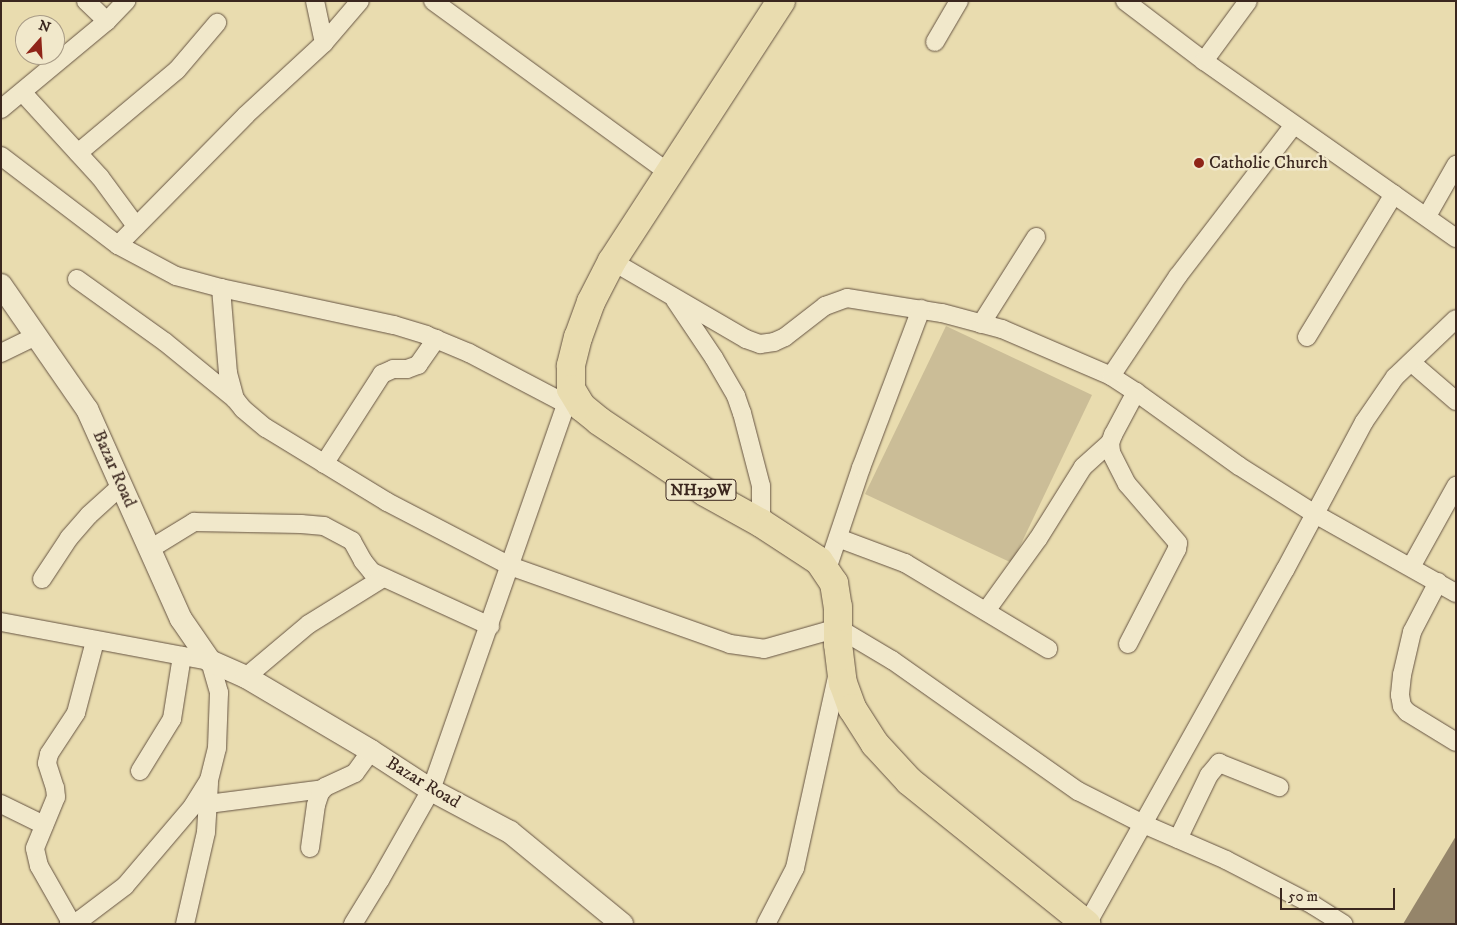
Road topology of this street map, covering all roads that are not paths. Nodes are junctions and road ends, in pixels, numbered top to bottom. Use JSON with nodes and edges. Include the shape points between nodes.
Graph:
{"nodes":[{"id":1,"x":86,"y":1,"type":"edge"},
{"id":2,"x":126,"y":1,"type":"edge"},
{"id":3,"x":315,"y":1,"type":"edge"},
{"id":4,"x":360,"y":1,"type":"edge"},
{"id":5,"x":433,"y":1,"type":"edge"},
{"id":6,"x":781,"y":1,"type":"edge"},
{"id":7,"x":959,"y":1,"type":"edge"},
{"id":8,"x":1125,"y":1,"type":"edge"},
{"id":9,"x":1248,"y":1,"type":"edge"},
{"id":10,"x":107,"y":21,"type":"junction"},
{"id":11,"x":218,"y":23,"type":"dead end"},
{"id":12,"x":935,"y":42,"type":"dead end"},
{"id":13,"x":324,"y":43,"type":"junction"},
{"id":14,"x":1204,"y":62,"type":"junction"},
{"id":15,"x":23,"y":93,"type":"junction"},
{"id":16,"x":1,"y":109,"type":"edge"},
{"id":17,"x":1294,"y":125,"type":"junction"},
{"id":18,"x":78,"y":153,"type":"junction"},
{"id":19,"x":1,"y":156,"type":"edge"},
{"id":20,"x":1456,"y":165,"type":"edge"},
{"id":21,"x":669,"y":173,"type":"junction"},
{"id":22,"x":1394,"y":194,"type":"junction"},
{"id":23,"x":1426,"y":216,"type":"junction"},
{"id":24,"x":136,"y":226,"type":"junction"},
{"id":25,"x":1036,"y":237,"type":"dead end"},
{"id":26,"x":1456,"y":238,"type":"edge"},
{"id":27,"x":118,"y":245,"type":"junction"},
{"id":28,"x":612,"y":260,"type":"junction"},
{"id":29,"x":77,"y":279,"type":"dead end"},
{"id":30,"x":1,"y":285,"type":"edge"},
{"id":31,"x":221,"y":288,"type":"junction"},
{"id":32,"x":672,"y":296,"type":"junction"},
{"id":33,"x":921,"y":309,"type":"junction"},
{"id":34,"x":1456,"y":319,"type":"edge"},
{"id":35,"x":981,"y":324,"type":"junction"},
{"id":36,"x":36,"y":336,"type":"junction"},
{"id":37,"x":1307,"y":337,"type":"dead end"},
{"id":38,"x":436,"y":339,"type":"junction"},
{"id":39,"x":1,"y":353,"type":"edge"},
{"id":40,"x":1412,"y":363,"type":"junction"},
{"id":41,"x":1110,"y":376,"type":"junction"},
{"id":42,"x":1136,"y":392,"type":"junction"},
{"id":43,"x":569,"y":396,"type":"junction"},
{"id":44,"x":235,"y":399,"type":"junction"},
{"id":45,"x":1456,"y":400,"type":"edge"},
{"id":46,"x":1110,"y":443,"type":"junction"},
{"id":47,"x":324,"y":464,"type":"junction"},
{"id":48,"x":121,"y":486,"type":"junction"},
{"id":49,"x":1456,"y":486,"type":"edge"},
{"id":50,"x":1315,"y":514,"type":"junction"},
{"id":51,"x":761,"y":523,"type":"junction"},
{"id":52,"x":838,"y":538,"type":"junction"},
{"id":53,"x":150,"y":549,"type":"junction"},
{"id":54,"x":510,"y":566,"type":"junction"},
{"id":55,"x":1411,"y":567,"type":"junction"},
{"id":56,"x":826,"y":572,"type":"junction"},
{"id":57,"x":383,"y":578,"type":"junction"},
{"id":58,"x":42,"y":579,"type":"dead end"},
{"id":59,"x":1438,"y":582,"type":"junction"},
{"id":60,"x":1456,"y":593,"type":"edge"},
{"id":61,"x":986,"y":611,"type":"junction"},
{"id":62,"x":1,"y":622,"type":"edge"},
{"id":63,"x":490,"y":626,"type":"junction"},
{"id":64,"x":838,"y":628,"type":"junction"},
{"id":65,"x":95,"y":640,"type":"junction"},
{"id":66,"x":1128,"y":644,"type":"dead end"},
{"id":67,"x":1048,"y":649,"type":"dead end"},
{"id":68,"x":182,"y":656,"type":"junction"},
{"id":69,"x":210,"y":661,"type":"junction"},
{"id":70,"x":840,"y":663,"type":"junction"},
{"id":71,"x":246,"y":676,"type":"junction"},
{"id":72,"x":1456,"y":742,"type":"edge"},
{"id":73,"x":371,"y":751,"type":"junction"},
{"id":74,"x":140,"y":770,"type":"dead end"},
{"id":75,"x":210,"y":780,"type":"junction"},
{"id":76,"x":1279,"y":787,"type":"dead end"},
{"id":77,"x":323,"y":790,"type":"junction"},
{"id":78,"x":431,"y":790,"type":"junction"},
{"id":79,"x":1,"y":804,"type":"edge"},
{"id":80,"x":208,"y":804,"type":"junction"},
{"id":81,"x":1141,"y":823,"type":"junction"},
{"id":82,"x":44,"y":825,"type":"junction"},
{"id":83,"x":1178,"y":839,"type":"junction"},
{"id":84,"x":310,"y":848,"type":"dead end"},
{"id":85,"x":71,"y":924,"type":"edge"},
{"id":86,"x":185,"y":924,"type":"edge"},
{"id":87,"x":353,"y":924,"type":"edge"},
{"id":88,"x":622,"y":924,"type":"edge"},
{"id":89,"x":766,"y":924,"type":"edge"},
{"id":90,"x":1086,"y":924,"type":"edge"},
{"id":91,"x":1343,"y":924,"type":"edge"}],
"edges":[{"from":1,"to":10,"type":"street"},
{"from":2,"to":10,"type":"street"},
{"from":3,"to":13,"type":"street"},
{"from":4,"to":13,"type":"street"},
{"from":5,"to":21,"type":"street"},
{"from":6,"to":21,"type":"highway"},
{"from":7,"to":12,"type":"street"},
{"from":8,"to":14,"type":"street"},
{"from":9,"to":14,"type":"street"},
{"from":10,"to":15,"type":"street"},
{"from":11,"to":18,"type":"street","via":[[177,70]]},
{"from":13,"to":24,"type":"street","via":[[246,115]]},
{"from":14,"to":17,"type":"street"},
{"from":15,"to":16,"type":"street"},
{"from":15,"to":18,"type":"street"},
{"from":17,"to":22,"type":"street"},
{"from":17,"to":41,"type":"street","via":[[1178,276]]},
{"from":18,"to":24,"type":"street"},
{"from":19,"to":27,"type":"street"},
{"from":20,"to":23,"type":"street"},
{"from":21,"to":28,"type":"highway"},
{"from":22,"to":23,"type":"street"},
{"from":22,"to":37,"type":"street"},
{"from":23,"to":26,"type":"street"},
{"from":24,"to":27,"type":"street"},
{"from":25,"to":35,"type":"street"},
{"from":27,"to":31,"type":"street","via":[[176,276]]},
{"from":28,"to":32,"type":"street"},
{"from":28,"to":43,"type":"highway","via":[[578,336]]},
{"from":29,"to":44,"type":"street"},
{"from":30,"to":36,"type":"street","name":"Bazar Road"},
{"from":31,"to":38,"type":"street","via":[[394,325]]},
{"from":31,"to":44,"type":"street","via":[[228,373]]},
{"from":32,"to":33,"type":"street","via":[[746,340],[760,344],[785,337],[825,306],[847,298]]},
{"from":32,"to":51,"type":"street","via":[[736,396],[758,472]]},
{"from":33,"to":35,"type":"street"},
{"from":33,"to":52,"type":"street"},
{"from":34,"to":40,"type":"street"},
{"from":35,"to":41,"type":"street"},
{"from":36,"to":39,"type":"street"},
{"from":36,"to":48,"type":"street","name":"Bazar Road","via":[[87,409]]},
{"from":38,"to":43,"type":"street"},
{"from":38,"to":47,"type":"street","via":[[418,365],[382,374]]},
{"from":40,"to":45,"type":"street"},
{"from":40,"to":50,"type":"street","via":[[1395,378],[1364,422]]},
{"from":41,"to":42,"type":"street"},
{"from":42,"to":46,"type":"street"},
{"from":42,"to":50,"type":"street","via":[[1239,466]]},
{"from":43,"to":51,"type":"highway","number":"NH139W","via":[[599,421],[705,492]]},
{"from":43,"to":54,"type":"street"},
{"from":44,"to":47,"type":"street","via":[[266,428]]},
{"from":46,"to":61,"type":"street","via":[[1083,466],[1038,539]]},
{"from":46,"to":66,"type":"street","via":[[1111,452],[1127,484],[1178,543]]},
{"from":47,"to":54,"type":"street","via":[[387,502]]},
{"from":48,"to":53,"type":"street","name":"Bazar Road"},
{"from":48,"to":58,"type":"street","via":[[69,538]]},
{"from":49,"to":55,"type":"street"},
{"from":50,"to":55,"type":"street"},
{"from":50,"to":81,"type":"street"},
{"from":51,"to":56,"type":"highway","number":"NH139W","via":[[820,561]]},
{"from":52,"to":56,"type":"street"},
{"from":52,"to":61,"type":"street","via":[[905,563]]},
{"from":53,"to":57,"type":"street","via":[[194,522],[324,526],[352,541],[362,561]]},
{"from":53,"to":69,"type":"street","name":"Bazar Road","via":[[181,619]]},
{"from":54,"to":63,"type":"street"},
{"from":54,"to":64,"type":"street","via":[[663,622],[749,648],[764,649]]},
{"from":55,"to":59,"type":"street"},
{"from":56,"to":64,"type":"highway","number":"NH139W","via":[[834,583]]},
{"from":57,"to":63,"type":"street"},
{"from":57,"to":71,"type":"street","via":[[309,624]]},
{"from":59,"to":60,"type":"street"},
{"from":59,"to":72,"type":"street","via":[[1412,632],[1400,695],[1407,712]]},
{"from":61,"to":67,"type":"street"},
{"from":62,"to":65,"type":"street","name":"Bazar Road"},
{"from":63,"to":78,"type":"street"},
{"from":64,"to":70,"type":"highway","number":"NH139W"},
{"from":64,"to":81,"type":"street","via":[[892,660],[1078,791]]},
{"from":65,"to":68,"type":"street","name":"Bazar Road"},
{"from":65,"to":82,"type":"street","via":[[76,713],[49,754],[47,763],[56,797]]},
{"from":68,"to":69,"type":"street","name":"Bazar Road"},
{"from":68,"to":74,"type":"street","via":[[172,719]]},
{"from":69,"to":71,"type":"street","name":"Bazar Road"},
{"from":69,"to":75,"type":"street","via":[[219,693],[219,711],[217,748]]},
{"from":70,"to":89,"type":"street","via":[[795,868]]},
{"from":70,"to":90,"type":"highway","number":"NH139W","via":[[852,708],[875,744],[909,781]]},
{"from":71,"to":73,"type":"street","name":"Bazar Road"},
{"from":73,"to":77,"type":"street","via":[[355,773]]},
{"from":73,"to":78,"type":"street","name":"Bazar Road"},
{"from":75,"to":80,"type":"street"},
{"from":75,"to":85,"type":"street","via":[[194,806],[125,886]]},
{"from":76,"to":83,"type":"street","via":[[1218,763]]},
{"from":77,"to":80,"type":"street"},
{"from":77,"to":84,"type":"street","via":[[316,805]]},
{"from":78,"to":87,"type":"street"},
{"from":78,"to":88,"type":"street","name":"Bazar Road","via":[[510,832]]},
{"from":79,"to":82,"type":"street"},
{"from":80,"to":86,"type":"street","via":[[206,832]]},
{"from":81,"to":83,"type":"street"},
{"from":81,"to":90,"type":"street"},
{"from":82,"to":85,"type":"street","via":[[35,848],[36,858]]},
{"from":83,"to":91,"type":"street","via":[[1305,900]]}]}
